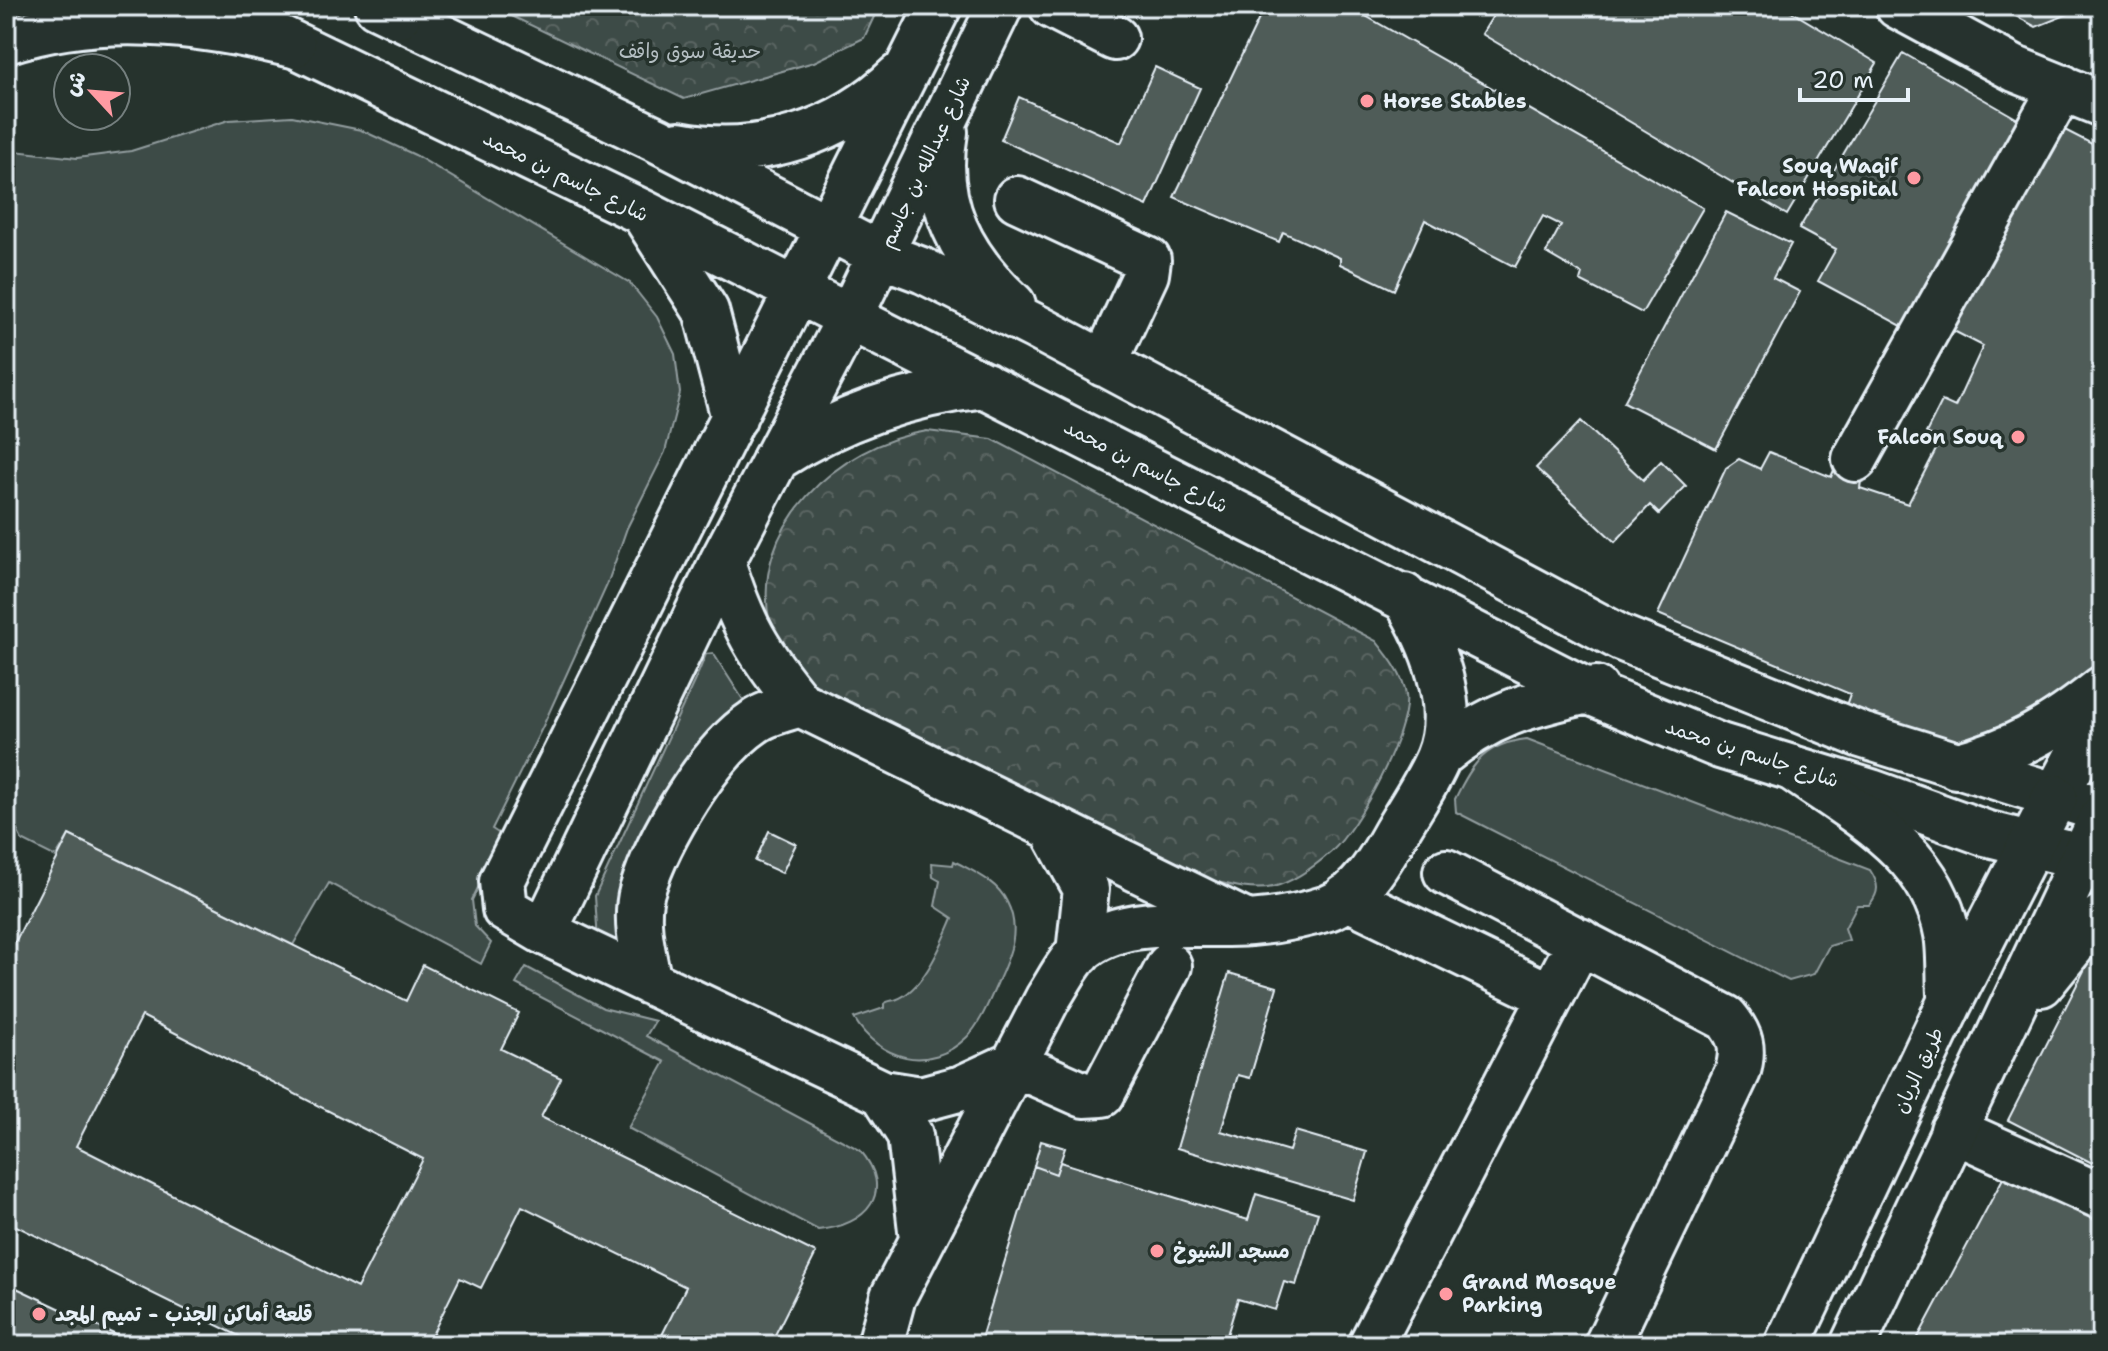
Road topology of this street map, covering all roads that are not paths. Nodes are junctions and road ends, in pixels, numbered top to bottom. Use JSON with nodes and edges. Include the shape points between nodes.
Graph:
{"nodes":[{"id":1,"x":214,"y":6,"type":"edge"},
{"id":2,"x":939,"y":6,"type":"edge"},
{"id":3,"x":1000,"y":6,"type":"edge"},
{"id":4,"x":1052,"y":6,"type":"edge"},
{"id":5,"x":1898,"y":6,"type":"edge"},
{"id":6,"x":388,"y":9,"type":"edge"},
{"id":7,"x":1115,"y":38,"type":"dead end"},
{"id":8,"x":6,"y":41,"type":"edge"},
{"id":9,"x":293,"y":45,"type":"junction"},
{"id":10,"x":909,"y":67,"type":"junction"},
{"id":11,"x":2089,"y":93,"type":"edge"},
{"id":12,"x":950,"y":106,"type":"junction"},
{"id":13,"x":656,"y":139,"type":"junction"},
{"id":14,"x":1017,"y":199,"type":"dead end"},
{"id":15,"x":642,"y":212,"type":"junction"},
{"id":16,"x":829,"y":228,"type":"junction"},
{"id":17,"x":881,"y":255,"type":"junction"},
{"id":18,"x":797,"y":291,"type":"junction"},
{"id":19,"x":850,"y":317,"type":"junction"},
{"id":20,"x":1036,"y":327,"type":"junction"},
{"id":21,"x":1104,"y":364,"type":"junction"},
{"id":22,"x":985,"y":385,"type":"junction"},
{"id":23,"x":734,"y":418,"type":"junction"},
{"id":24,"x":775,"y":459,"type":"junction"},
{"id":25,"x":1855,"y":459,"type":"dead end"},
{"id":26,"x":722,"y":562,"type":"junction"},
{"id":27,"x":1404,"y":596,"type":"junction"},
{"id":28,"x":2102,"y":689,"type":"edge"},
{"id":29,"x":1587,"y":691,"type":"junction"},
{"id":30,"x":800,"y":704,"type":"junction"},
{"id":31,"x":2102,"y":710,"type":"edge"},
{"id":32,"x":1439,"y":756,"type":"junction"},
{"id":33,"x":1956,"y":766,"type":"junction"},
{"id":34,"x":1792,"y":768,"type":"junction"},
{"id":35,"x":2102,"y":813,"type":"edge"},
{"id":36,"x":2041,"y":821,"type":"junction"},
{"id":37,"x":1052,"y":828,"type":"junction"},
{"id":38,"x":2092,"y":860,"type":"edge"},
{"id":39,"x":1446,"y":872,"type":"dead end"},
{"id":40,"x":1346,"y":897,"type":"junction"},
{"id":41,"x":2102,"y":917,"type":"edge"},
{"id":42,"x":1248,"y":924,"type":"junction"},
{"id":43,"x":544,"y":932,"type":"junction"},
{"id":44,"x":1580,"y":941,"type":"junction"},
{"id":45,"x":1079,"y":953,"type":"junction"},
{"id":46,"x":1169,"y":966,"type":"dead end"},
{"id":47,"x":649,"y":982,"type":"junction"},
{"id":48,"x":1536,"y":989,"type":"dead end"},
{"id":49,"x":1950,"y":1002,"type":"junction"},
{"id":50,"x":1014,"y":1064,"type":"junction"},
{"id":51,"x":883,"y":1093,"type":"junction"},
{"id":52,"x":1958,"y":1121,"type":"junction"},
{"id":53,"x":2102,"y":1197,"type":"edge"},
{"id":54,"x":922,"y":1239,"type":"junction"},
{"id":55,"x":880,"y":1345,"type":"edge"},
{"id":56,"x":1371,"y":1345,"type":"edge"},
{"id":57,"x":1607,"y":1345,"type":"edge"},
{"id":58,"x":1787,"y":1345,"type":"edge"},
{"id":59,"x":1853,"y":1345,"type":"edge"}],
"edges":[{"from":1,"to":9,"type":"main road","name":"شارع جاسم بن محمد"},
{"from":2,"to":10,"type":"main road"},
{"from":3,"to":12,"type":"main road","name":"شارع عبدالله بن جاسم"},
{"from":4,"to":7,"type":"main road"},
{"from":5,"to":11,"type":"main road","via":[[2015,69]]},
{"from":6,"to":13,"type":"main road","name":"شارع جاسم بن محمد"},
{"from":8,"to":9,"type":"main road","via":[[43,30],[150,22],[235,30]]},
{"from":9,"to":15,"type":"main road","name":"شارع جاسم بن محمد"},
{"from":10,"to":13,"type":"main road","via":[[856,111],[783,143],[724,148]]},
{"from":10,"to":16,"type":"main road"},
{"from":11,"to":25,"type":"main road"},
{"from":12,"to":17,"type":"main road","name":"شارع عبدالله بن جاسم"},
{"from":12,"to":20,"type":"main road","via":[[943,176],[955,234],[994,286]]},
{"from":13,"to":16,"type":"main road","name":"شارع جاسم بن محمد"},
{"from":14,"to":21,"type":"main road","via":[[1148,260]]},
{"from":15,"to":18,"type":"main road","name":"شارع جاسم بن محمد"},
{"from":15,"to":23,"type":"main road","via":[[706,311]]},
{"from":16,"to":17,"type":"main road","name":"شارع جاسم بن محمد"},
{"from":16,"to":18,"type":"main road"},
{"from":17,"to":19,"type":"main road","name":"شارع عبدالله بن جاسم"},
{"from":17,"to":20,"type":"main road","name":"شارع جاسم بن محمد"},
{"from":18,"to":19,"type":"main road","name":"شارع جاسم بن محمد"},
{"from":18,"to":23,"type":"main road"},
{"from":19,"to":22,"type":"main road","name":"شارع جاسم بن محمد"},
{"from":19,"to":24,"type":"main road","name":"شارع عبدالله بن جاسم"},
{"from":20,"to":21,"type":"main road","name":"شارع جاسم بن محمد"},
{"from":21,"to":33,"type":"main road","name":"شارع جاسم بن محمد","via":[[1621,638],[1805,715]]},
{"from":22,"to":24,"type":"main road","via":[[874,408]]},
{"from":22,"to":27,"type":"main road","name":"شارع جاسم بن محمد"},
{"from":23,"to":43,"type":"main road","via":[[502,881],[505,909]]},
{"from":24,"to":26,"type":"main road","name":"شارع عبدالله بن جاسم"},
{"from":26,"to":30,"type":"main road","via":[[739,616],[766,662]]},
{"from":26,"to":43,"type":"main road","name":"شارع عبدالله بن جاسم"},
{"from":27,"to":29,"type":"main road","name":"شارع جاسم بن محمد"},
{"from":27,"to":32,"type":"main road","via":[[1434,656],[1442,692],[1445,723]]},
{"from":28,"to":33,"type":"main road","via":[[2030,741]]},
{"from":29,"to":32,"type":"main road","via":[[1509,710]]},
{"from":29,"to":34,"type":"main road","name":"شارع جاسم بن محمد","via":[[1720,746]]},
{"from":29,"to":36,"type":"main road","via":[[1634,684],[1657,687]]},
{"from":30,"to":37,"type":"main road"},
{"from":30,"to":47,"type":"main road","via":[[754,721],[708,765],[670,830],[642,892],[640,940]]},
{"from":31,"to":36,"type":"main road","name":"طريق الريان"},
{"from":32,"to":40,"type":"main road","via":[[1387,849]]},
{"from":33,"to":36,"type":"main road","name":"شارع جاسم بن محمد"},
{"from":34,"to":36,"type":"main road","name":"شارع جاسم بن محمد","via":[[1985,833]]},
{"from":34,"to":49,"type":"main road","via":[[1902,847],[1920,867],[1941,909]]},
{"from":35,"to":36,"type":"main road","name":"شارع جاسم بن محمد"},
{"from":35,"to":38,"type":"main road"},
{"from":36,"to":38,"type":"main road","name":"شارع جاسم بن محمد"},
{"from":36,"to":49,"type":"main road","name":"طريق الريان"},
{"from":37,"to":42,"type":"main road"},
{"from":37,"to":45,"type":"main road","via":[[1086,889]]},
{"from":38,"to":52,"type":"main road"},
{"from":39,"to":44,"type":"main road"},
{"from":40,"to":42,"type":"main road","via":[[1329,907]]},
{"from":40,"to":48,"type":"main road"},
{"from":41,"to":52,"type":"main road","via":[[2049,973]]},
{"from":42,"to":45,"type":"main road","via":[[1110,932]]},
{"from":43,"to":47,"type":"main road"},
{"from":44,"to":56,"type":"main road"},
{"from":44,"to":57,"type":"main road","via":[[1726,1018],[1738,1033],[1743,1052]]},
{"from":45,"to":50,"type":"main road","via":[[1048,998]]},
{"from":46,"to":50,"type":"main road","via":[[1102,1094],[1084,1095]]},
{"from":47,"to":51,"type":"main road"},
{"from":49,"to":58,"type":"main road","name":"طريق الريان"},
{"from":50,"to":51,"type":"main road","via":[[962,1088],[921,1099]]},
{"from":50,"to":54,"type":"main road"},
{"from":51,"to":54,"type":"main road","via":[[910,1135]]},
{"from":52,"to":53,"type":"main road"},
{"from":52,"to":59,"type":"main road"},
{"from":54,"to":55,"type":"main road","via":[[893,1297]]}]}
